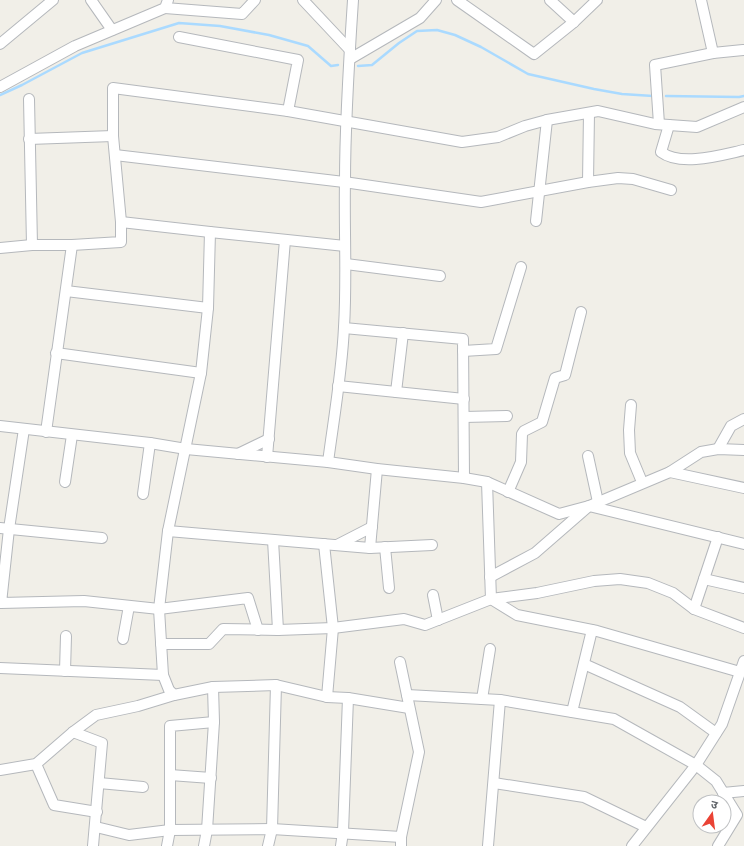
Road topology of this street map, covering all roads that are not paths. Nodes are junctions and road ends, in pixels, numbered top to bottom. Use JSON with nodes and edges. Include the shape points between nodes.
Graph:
{"nodes":[{"id":1,"x":53,"y":0,"type":"edge"},
{"id":2,"x":91,"y":0,"type":"edge"},
{"id":3,"x":182,"y":0,"type":"edge"},
{"id":4,"x":255,"y":0,"type":"edge"},
{"id":5,"x":303,"y":0,"type":"edge"},
{"id":6,"x":353,"y":0,"type":"edge"},
{"id":7,"x":436,"y":0,"type":"edge"},
{"id":8,"x":457,"y":0,"type":"edge"},
{"id":9,"x":550,"y":0,"type":"edge"},
{"id":10,"x":596,"y":0,"type":"edge"},
{"id":11,"x":701,"y":0,"type":"edge"},
{"id":12,"x":169,"y":6,"type":"edge"},
{"id":13,"x":574,"y":22,"type":"junction"},
{"id":14,"x":112,"y":30,"type":"junction"},
{"id":15,"x":180,"y":37,"type":"dead end"},
{"id":16,"x":0,"y":44,"type":"edge"},
{"id":17,"x":742,"y":50,"type":"dead end"},
{"id":18,"x":713,"y":53,"type":"junction"},
{"id":19,"x":350,"y":54,"type":"junction"},
{"id":20,"x":1,"y":85,"type":"edge"},
{"id":21,"x":29,"y":99,"type":"dead end"},
{"id":22,"x":744,"y":108,"type":"edge"},
{"id":23,"x":288,"y":111,"type":"junction"},
{"id":24,"x":589,"y":113,"type":"junction"},
{"id":25,"x":547,"y":120,"type":"junction"},
{"id":26,"x":346,"y":121,"type":"junction"},
{"id":27,"x":659,"y":124,"type":"junction"},
{"id":28,"x":670,"y":125,"type":"junction"},
{"id":29,"x":112,"y":136,"type":"junction"},
{"id":30,"x":29,"y":139,"type":"junction"},
{"id":31,"x":744,"y":150,"type":"edge"},
{"id":32,"x":115,"y":155,"type":"junction"},
{"id":33,"x":344,"y":182,"type":"junction"},
{"id":34,"x":588,"y":182,"type":"junction"},
{"id":35,"x":671,"y":190,"type":"dead end"},
{"id":36,"x":539,"y":192,"type":"junction"},
{"id":37,"x":536,"y":221,"type":"dead end"},
{"id":38,"x":121,"y":222,"type":"junction"},
{"id":39,"x":210,"y":232,"type":"junction"},
{"id":40,"x":285,"y":240,"type":"junction"},
{"id":41,"x":32,"y":245,"type":"junction"},
{"id":42,"x":72,"y":245,"type":"junction"},
{"id":43,"x":345,"y":246,"type":"junction"},
{"id":44,"x":0,"y":248,"type":"edge"},
{"id":45,"x":346,"y":264,"type":"junction"},
{"id":46,"x":521,"y":267,"type":"dead end"},
{"id":47,"x":440,"y":276,"type":"dead end"},
{"id":48,"x":66,"y":291,"type":"junction"},
{"id":49,"x":208,"y":308,"type":"junction"},
{"id":50,"x":581,"y":312,"type":"dead end"},
{"id":51,"x":344,"y":328,"type":"junction"},
{"id":52,"x":403,"y":334,"type":"junction"},
{"id":53,"x":463,"y":351,"type":"junction"},
{"id":54,"x":56,"y":353,"type":"junction"},
{"id":55,"x":201,"y":373,"type":"junction"},
{"id":56,"x":338,"y":386,"type":"junction"},
{"id":57,"x":396,"y":392,"type":"junction"},
{"id":58,"x":464,"y":399,"type":"junction"},
{"id":59,"x":631,"y":405,"type":"dead end"},
{"id":60,"x":508,"y":416,"type":"dead end"},
{"id":61,"x":464,"y":417,"type":"junction"},
{"id":62,"x":744,"y":418,"type":"edge"},
{"id":63,"x":0,"y":426,"type":"edge"},
{"id":64,"x":24,"y":429,"type":"junction"},
{"id":65,"x":46,"y":432,"type":"junction"},
{"id":66,"x":72,"y":435,"type":"junction"},
{"id":67,"x":269,"y":439,"type":"junction"},
{"id":68,"x":150,"y":443,"type":"junction"},
{"id":69,"x":186,"y":449,"type":"junction"},
{"id":70,"x":718,"y":449,"type":"junction"},
{"id":71,"x":744,"y":450,"type":"edge"},
{"id":72,"x":238,"y":454,"type":"junction"},
{"id":73,"x":588,"y":456,"type":"dead end"},
{"id":74,"x":267,"y":457,"type":"junction"},
{"id":75,"x":328,"y":462,"type":"junction"},
{"id":76,"x":377,"y":469,"type":"junction"},
{"id":77,"x":670,"y":472,"type":"junction"},
{"id":78,"x":464,"y":478,"type":"junction"},
{"id":79,"x":65,"y":482,"type":"dead end"},
{"id":80,"x":487,"y":482,"type":"junction"},
{"id":81,"x":642,"y":482,"type":"junction"},
{"id":82,"x":744,"y":488,"type":"edge"},
{"id":83,"x":508,"y":492,"type":"junction"},
{"id":84,"x":142,"y":494,"type":"dead end"},
{"id":85,"x":594,"y":504,"type":"junction"},
{"id":86,"x":372,"y":527,"type":"junction"},
{"id":87,"x":4,"y":528,"type":"edge"},
{"id":88,"x":168,"y":531,"type":"junction"},
{"id":89,"x":718,"y":537,"type":"junction"},
{"id":90,"x":102,"y":538,"type":"dead end"},
{"id":91,"x":273,"y":540,"type":"junction"},
{"id":92,"x":324,"y":544,"type":"junction"},
{"id":93,"x":744,"y":544,"type":"edge"},
{"id":94,"x":337,"y":545,"type":"junction"},
{"id":95,"x":432,"y":545,"type":"dead end"},
{"id":96,"x":385,"y":547,"type":"junction"},
{"id":97,"x":370,"y":548,"type":"junction"},
{"id":98,"x":704,"y":579,"type":"junction"},
{"id":99,"x":490,"y":580,"type":"junction"},
{"id":100,"x":389,"y":588,"type":"dead end"},
{"id":101,"x":744,"y":588,"type":"edge"},
{"id":102,"x":433,"y":595,"type":"dead end"},
{"id":103,"x":490,"y":599,"type":"junction"},
{"id":104,"x":0,"y":605,"type":"edge"},
{"id":105,"x":129,"y":606,"type":"junction"},
{"id":106,"x":159,"y":609,"type":"junction"},
{"id":107,"x":694,"y":609,"type":"junction"},
{"id":108,"x":438,"y":620,"type":"junction"},
{"id":109,"x":333,"y":628,"type":"junction"},
{"id":110,"x":744,"y":628,"type":"edge"},
{"id":111,"x":258,"y":630,"type":"junction"},
{"id":112,"x":278,"y":630,"type":"junction"},
{"id":113,"x":592,"y":630,"type":"junction"},
{"id":114,"x":66,"y":636,"type":"dead end"},
{"id":115,"x":123,"y":639,"type":"dead end"},
{"id":116,"x":161,"y":644,"type":"junction"},
{"id":117,"x":490,"y":649,"type":"dead end"},
{"id":118,"x":744,"y":661,"type":"edge"},
{"id":119,"x":400,"y":662,"type":"dead end"},
{"id":120,"x":584,"y":664,"type":"junction"},
{"id":121,"x":0,"y":668,"type":"edge"},
{"id":122,"x":65,"y":671,"type":"junction"},
{"id":123,"x":740,"y":672,"type":"junction"},
{"id":124,"x":163,"y":675,"type":"junction"},
{"id":125,"x":276,"y":686,"type":"junction"},
{"id":126,"x":213,"y":687,"type":"junction"},
{"id":127,"x":170,"y":690,"type":"junction"},
{"id":128,"x":328,"y":690,"type":"junction"},
{"id":129,"x":408,"y":695,"type":"junction"},
{"id":130,"x":348,"y":698,"type":"junction"},
{"id":131,"x":482,"y":699,"type":"junction"},
{"id":132,"x":500,"y":700,"type":"junction"},
{"id":133,"x":409,"y":708,"type":"junction"},
{"id":134,"x":572,"y":712,"type":"junction"},
{"id":135,"x":214,"y":722,"type":"junction"},
{"id":136,"x":73,"y":732,"type":"junction"},
{"id":137,"x":716,"y":733,"type":"junction"},
{"id":138,"x":36,"y":764,"type":"junction"},
{"id":139,"x":696,"y":765,"type":"junction"},
{"id":140,"x":0,"y":770,"type":"edge"},
{"id":141,"x":170,"y":775,"type":"junction"},
{"id":142,"x":210,"y":778,"type":"junction"},
{"id":143,"x":99,"y":783,"type":"junction"},
{"id":144,"x":494,"y":783,"type":"junction"},
{"id":145,"x":143,"y":787,"type":"dead end"},
{"id":146,"x":744,"y":791,"type":"edge"},
{"id":147,"x":723,"y":792,"type":"junction"},
{"id":148,"x":97,"y":812,"type":"junction"},
{"id":149,"x":741,"y":816,"type":"edge"},
{"id":150,"x":96,"y":827,"type":"junction"},
{"id":151,"x":646,"y":827,"type":"junction"},
{"id":152,"x":272,"y":829,"type":"junction"},
{"id":153,"x":170,"y":830,"type":"junction"},
{"id":154,"x":207,"y":830,"type":"junction"},
{"id":155,"x":343,"y":832,"type":"junction"},
{"id":156,"x":401,"y":841,"type":"edge"},
{"id":157,"x":93,"y":846,"type":"edge"},
{"id":158,"x":167,"y":846,"type":"edge"},
{"id":159,"x":204,"y":846,"type":"edge"},
{"id":160,"x":268,"y":846,"type":"edge"},
{"id":161,"x":341,"y":846,"type":"edge"},
{"id":162,"x":488,"y":846,"type":"edge"},
{"id":163,"x":632,"y":846,"type":"edge"},
{"id":164,"x":718,"y":846,"type":"edge"}],
"edges":[{"from":1,"to":16,"type":"street"},
{"from":2,"to":14,"type":"street"},
{"from":3,"to":12,"type":"street"},
{"from":4,"to":12,"type":"street","via":[[242,14]]},
{"from":5,"to":19,"type":"street"},
{"from":6,"to":19,"type":"street"},
{"from":7,"to":19,"type":"street","via":[[420,18]]},
{"from":8,"to":13,"type":"street","via":[[534,54]]},
{"from":9,"to":13,"type":"street"},
{"from":10,"to":13,"type":"street"},
{"from":11,"to":18,"type":"street"},
{"from":12,"to":14,"type":"street"},
{"from":14,"to":20,"type":"street","via":[[75,46]]},
{"from":15,"to":23,"type":"street","via":[[298,60]]},
{"from":17,"to":18,"type":"street"},
{"from":18,"to":27,"type":"street","via":[[655,64]]},
{"from":19,"to":26,"type":"street"},
{"from":21,"to":30,"type":"street"},
{"from":22,"to":28,"type":"street","via":[[697,127]]},
{"from":23,"to":26,"type":"street"},
{"from":23,"to":29,"type":"street","via":[[112,88]]},
{"from":24,"to":25,"type":"street"},
{"from":24,"to":27,"type":"street","via":[[598,111]]},
{"from":24,"to":34,"type":"street"},
{"from":25,"to":26,"type":"street","via":[[498,136],[462,142]]},
{"from":25,"to":36,"type":"street"},
{"from":26,"to":33,"type":"street"},
{"from":27,"to":28,"type":"street"},
{"from":28,"to":31,"type":"street","via":[[661,152],[666,155],[685,159],[711,158]]},
{"from":29,"to":30,"type":"street"},
{"from":29,"to":32,"type":"street"},
{"from":30,"to":41,"type":"street"},
{"from":32,"to":33,"type":"street"},
{"from":32,"to":38,"type":"street"},
{"from":33,"to":36,"type":"street","via":[[481,202]]},
{"from":33,"to":43,"type":"street"},
{"from":34,"to":35,"type":"street","via":[[633,179]]},
{"from":34,"to":36,"type":"street"},
{"from":36,"to":37,"type":"street"},
{"from":38,"to":39,"type":"street"},
{"from":38,"to":42,"type":"street","via":[[121,242]]},
{"from":39,"to":40,"type":"street"},
{"from":39,"to":49,"type":"street"},
{"from":40,"to":43,"type":"street"},
{"from":40,"to":67,"type":"street"},
{"from":41,"to":42,"type":"street"},
{"from":41,"to":44,"type":"street"},
{"from":42,"to":48,"type":"street"},
{"from":43,"to":45,"type":"street"},
{"from":45,"to":47,"type":"street"},
{"from":45,"to":51,"type":"street"},
{"from":46,"to":53,"type":"street","via":[[496,349]]},
{"from":48,"to":49,"type":"street"},
{"from":48,"to":54,"type":"street"},
{"from":49,"to":55,"type":"street"},
{"from":50,"to":83,"type":"street","via":[[565,375],[555,378],[542,422],[524,430],[522,434],[521,462]]},
{"from":51,"to":52,"type":"street"},
{"from":51,"to":56,"type":"street"},
{"from":52,"to":53,"type":"street","via":[[463,339]]},
{"from":52,"to":57,"type":"street"},
{"from":53,"to":58,"type":"street"},
{"from":54,"to":55,"type":"street"},
{"from":54,"to":65,"type":"street"},
{"from":55,"to":69,"type":"street"},
{"from":56,"to":57,"type":"street"},
{"from":56,"to":75,"type":"street"},
{"from":57,"to":58,"type":"street"},
{"from":58,"to":61,"type":"street"},
{"from":59,"to":81,"type":"street","via":[[630,453]]},
{"from":60,"to":61,"type":"street"},
{"from":61,"to":78,"type":"street"},
{"from":62,"to":70,"type":"street","via":[[732,426]]},
{"from":63,"to":64,"type":"street"},
{"from":64,"to":65,"type":"street"},
{"from":64,"to":87,"type":"street"},
{"from":65,"to":66,"type":"street"},
{"from":66,"to":68,"type":"street"},
{"from":66,"to":79,"type":"street"},
{"from":67,"to":72,"type":"street"},
{"from":67,"to":74,"type":"street"},
{"from":68,"to":69,"type":"street"},
{"from":68,"to":84,"type":"street"},
{"from":69,"to":72,"type":"street"},
{"from":69,"to":88,"type":"street"},
{"from":70,"to":71,"type":"street"},
{"from":70,"to":77,"type":"street","via":[[701,452]]},
{"from":72,"to":74,"type":"street"},
{"from":73,"to":85,"type":"street"},
{"from":74,"to":75,"type":"street"},
{"from":75,"to":76,"type":"street"},
{"from":76,"to":78,"type":"street"},
{"from":76,"to":86,"type":"street"},
{"from":77,"to":81,"type":"street"},
{"from":77,"to":82,"type":"street"},
{"from":78,"to":80,"type":"street"},
{"from":80,"to":83,"type":"street"},
{"from":80,"to":99,"type":"street"},
{"from":81,"to":85,"type":"street"},
{"from":83,"to":85,"type":"street","via":[[558,514]]},
{"from":85,"to":89,"type":"street"},
{"from":85,"to":99,"type":"street","via":[[536,553]]},
{"from":86,"to":94,"type":"street"},
{"from":86,"to":97,"type":"street"},
{"from":87,"to":90,"type":"street"},
{"from":87,"to":104,"type":"street"},
{"from":88,"to":91,"type":"street"},
{"from":88,"to":106,"type":"street"},
{"from":89,"to":93,"type":"street"},
{"from":89,"to":98,"type":"street"},
{"from":91,"to":92,"type":"street"},
{"from":91,"to":112,"type":"street"},
{"from":92,"to":94,"type":"street"},
{"from":92,"to":109,"type":"street"},
{"from":94,"to":97,"type":"street"},
{"from":95,"to":96,"type":"street"},
{"from":96,"to":97,"type":"street"},
{"from":96,"to":100,"type":"street"},
{"from":98,"to":101,"type":"street"},
{"from":98,"to":107,"type":"street"},
{"from":99,"to":103,"type":"street"},
{"from":102,"to":108,"type":"street"},
{"from":103,"to":107,"type":"street","via":[[620,579],[648,584],[673,593]]},
{"from":103,"to":108,"type":"street"},
{"from":103,"to":113,"type":"street","via":[[517,615]]},
{"from":104,"to":105,"type":"street","via":[[84,601]]},
{"from":105,"to":106,"type":"street"},
{"from":105,"to":115,"type":"street"},
{"from":106,"to":111,"type":"street","via":[[248,598]]},
{"from":106,"to":116,"type":"street"},
{"from":107,"to":110,"type":"street"},
{"from":108,"to":109,"type":"street","via":[[425,625],[404,620]]},
{"from":109,"to":112,"type":"street"},
{"from":109,"to":128,"type":"street"},
{"from":111,"to":112,"type":"street"},
{"from":111,"to":116,"type":"street","via":[[223,629],[209,644]]},
{"from":113,"to":120,"type":"street"},
{"from":113,"to":123,"type":"street"},
{"from":114,"to":122,"type":"street"},
{"from":116,"to":124,"type":"street"},
{"from":117,"to":131,"type":"street"},
{"from":118,"to":123,"type":"street"},
{"from":119,"to":129,"type":"street"},
{"from":120,"to":134,"type":"street"},
{"from":120,"to":137,"type":"street","via":[[680,706]]},
{"from":121,"to":122,"type":"street"},
{"from":122,"to":124,"type":"street"},
{"from":123,"to":137,"type":"street","via":[[722,724]]},
{"from":124,"to":127,"type":"street"},
{"from":125,"to":126,"type":"street"},
{"from":125,"to":128,"type":"street"},
{"from":125,"to":152,"type":"street"},
{"from":126,"to":127,"type":"street"},
{"from":126,"to":135,"type":"street"},
{"from":127,"to":136,"type":"street","via":[[138,706],[96,715]]},
{"from":128,"to":130,"type":"street"},
{"from":129,"to":131,"type":"street"},
{"from":129,"to":133,"type":"street"},
{"from":130,"to":133,"type":"street"},
{"from":130,"to":155,"type":"street"},
{"from":131,"to":132,"type":"street"},
{"from":132,"to":134,"type":"street"},
{"from":132,"to":144,"type":"street"},
{"from":133,"to":156,"type":"street","via":[[419,752]]},
{"from":134,"to":139,"type":"street","via":[[614,719]]},
{"from":135,"to":141,"type":"street","via":[[170,726]]},
{"from":135,"to":142,"type":"street"},
{"from":136,"to":138,"type":"street"},
{"from":136,"to":143,"type":"street","via":[[102,743]]},
{"from":137,"to":139,"type":"street"},
{"from":138,"to":140,"type":"street"},
{"from":138,"to":148,"type":"street","via":[[54,805]]},
{"from":139,"to":147,"type":"street","via":[[716,780]]},
{"from":139,"to":151,"type":"street"},
{"from":141,"to":142,"type":"street"},
{"from":141,"to":153,"type":"street"},
{"from":142,"to":154,"type":"street"},
{"from":143,"to":145,"type":"street"},
{"from":143,"to":148,"type":"street"},
{"from":144,"to":151,"type":"street","via":[[584,797]]},
{"from":144,"to":162,"type":"street"},
{"from":146,"to":147,"type":"street"},
{"from":147,"to":149,"type":"street"},
{"from":148,"to":150,"type":"street"},
{"from":149,"to":164,"type":"street"},
{"from":150,"to":153,"type":"street","via":[[129,835]]},
{"from":150,"to":157,"type":"street"},
{"from":151,"to":163,"type":"street"},
{"from":152,"to":154,"type":"street"},
{"from":152,"to":155,"type":"street"},
{"from":152,"to":160,"type":"street"},
{"from":153,"to":154,"type":"street"},
{"from":153,"to":158,"type":"street"},
{"from":154,"to":159,"type":"street"},
{"from":155,"to":156,"type":"street"},
{"from":155,"to":161,"type":"street"}]}
